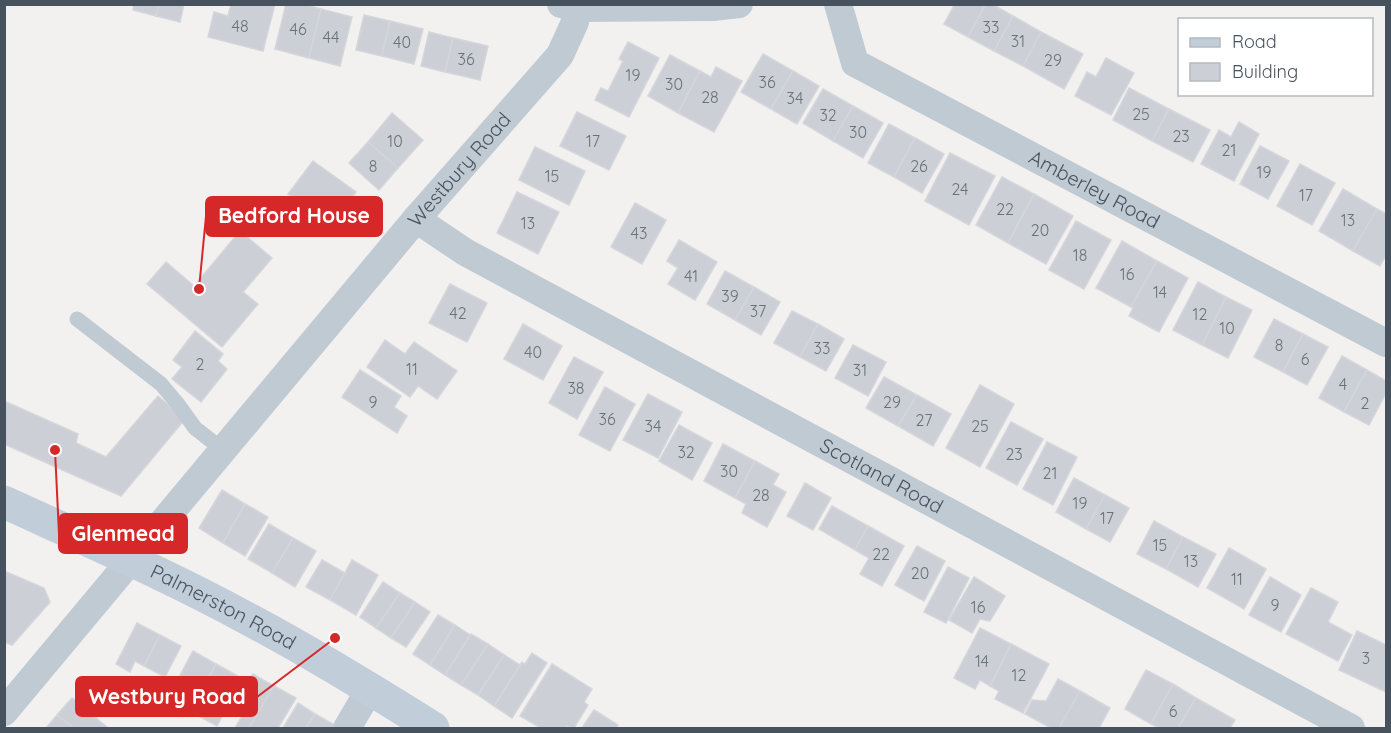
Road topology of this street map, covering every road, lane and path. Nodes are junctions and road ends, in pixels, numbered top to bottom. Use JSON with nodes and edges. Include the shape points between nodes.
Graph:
{"nodes":[{"id":1,"x":739,"y":4,"type":"edge"},
{"id":2,"x":838,"y":4,"type":"edge"},
{"id":3,"x":569,"y":6,"type":"edge"},
{"id":4,"x":416,"y":219,"type":"junction"},
{"id":5,"x":77,"y":319,"type":"dead end"},
{"id":6,"x":1386,"y":343,"type":"edge"},
{"id":7,"x":223,"y":450,"type":"junction"},
{"id":8,"x":4,"y":502,"type":"edge"},
{"id":9,"x":131,"y":561,"type":"junction"},
{"id":10,"x":370,"y":689,"type":"junction"},
{"id":11,"x":4,"y":711,"type":"edge"},
{"id":12,"x":347,"y":729,"type":"edge"},
{"id":13,"x":433,"y":729,"type":"edge"},
{"id":14,"x":1351,"y":729,"type":"edge"}],
"edges":[{"from":1,"to":3,"type":"street"},
{"from":2,"to":6,"type":"street","name":"Amberley Road","via":[[855,63]]},
{"from":3,"to":4,"type":"street","name":"Westbury Road","via":[[575,22],[560,55]]},
{"from":4,"to":7,"type":"street","name":"Westbury Road"},
{"from":4,"to":14,"type":"street","name":"Scotland Road","via":[[465,252]]},
{"from":5,"to":7,"type":"lane","via":[[161,384],[195,428]]},
{"from":7,"to":9,"type":"street","name":"Westbury Road"},
{"from":8,"to":9,"type":"main road","name":"Palmerston Road"},
{"from":9,"to":10,"type":"main road","name":"Palmerston Road","via":[[252,621]]},
{"from":9,"to":11,"type":"street","name":"Westbury Road"},
{"from":10,"to":12,"type":"street"},
{"from":10,"to":13,"type":"main road","name":"Palmerston Road"}]}
